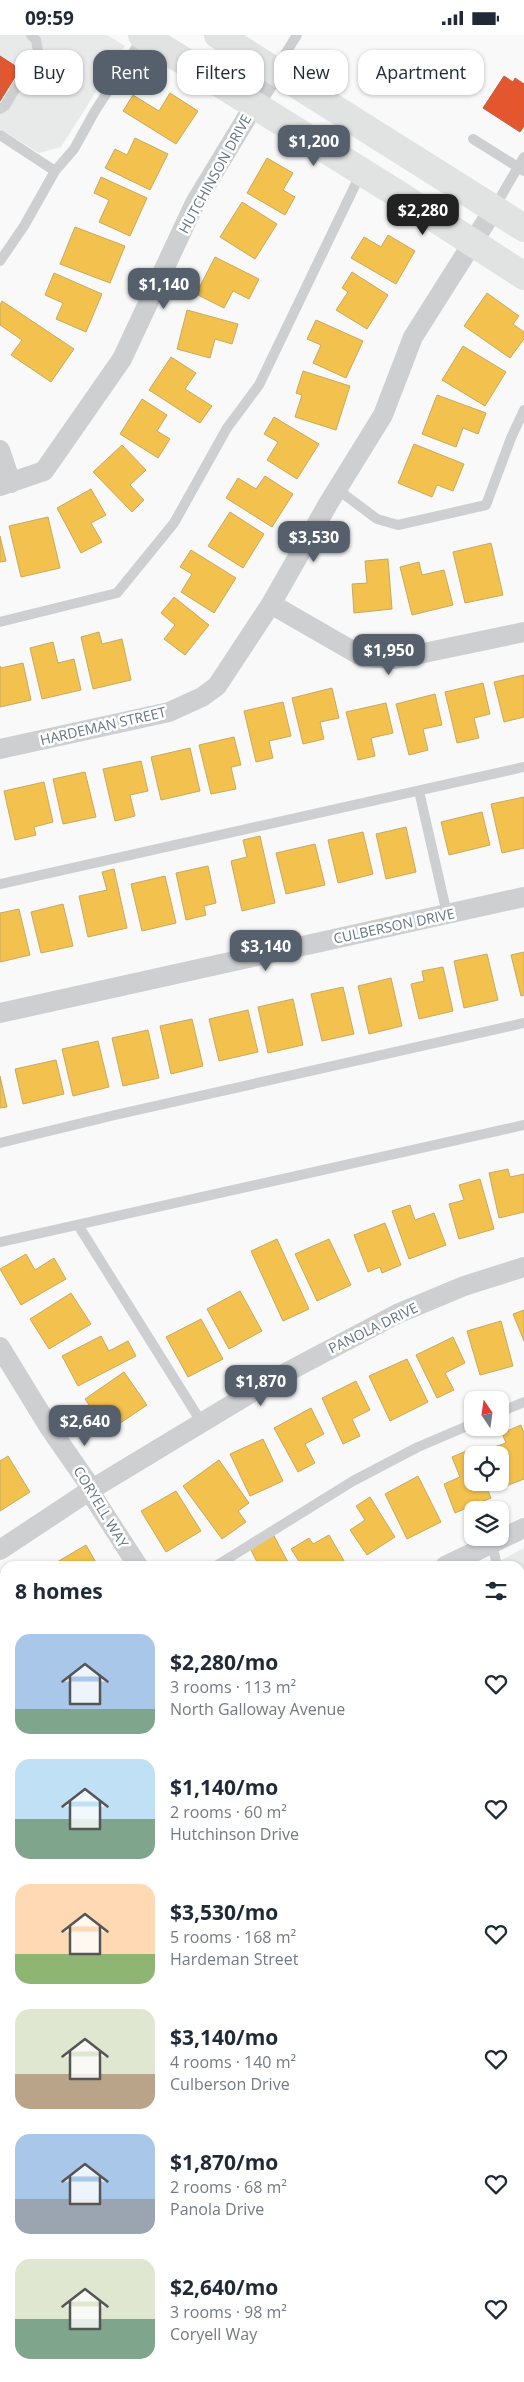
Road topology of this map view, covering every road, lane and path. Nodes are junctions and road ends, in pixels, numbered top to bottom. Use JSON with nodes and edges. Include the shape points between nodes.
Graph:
{"nodes":[{"id":1,"x":31,"y":35,"type":"edge"},
{"id":2,"x":143,"y":35,"type":"edge"},
{"id":3,"x":218,"y":35,"type":"edge"},
{"id":4,"x":297,"y":35,"type":"edge"},
{"id":5,"x":288,"y":50,"type":"edge"},
{"id":6,"x":274,"y":70,"type":"edge"},
{"id":7,"x":274,"y":73,"type":"edge"},
{"id":8,"x":313,"y":95,"type":"edge"},
{"id":9,"x":255,"y":104,"type":"junction"},
{"id":10,"x":3,"y":107,"type":"edge"},
{"id":11,"x":0,"y":135,"type":"edge"},
{"id":12,"x":473,"y":139,"type":"dead end"},
{"id":13,"x":524,"y":157,"type":"edge"},
{"id":14,"x":521,"y":169,"type":"edge"},
{"id":15,"x":55,"y":171,"type":"junction"},
{"id":16,"x":362,"y":172,"type":"junction"},
{"id":17,"x":494,"y":209,"type":"junction"},
{"id":18,"x":524,"y":228,"type":"edge"},
{"id":19,"x":473,"y":242,"type":"junction"},
{"id":20,"x":0,"y":261,"type":"edge"},
{"id":21,"x":524,"y":277,"type":"edge"},
{"id":22,"x":524,"y":410,"type":"edge"},
{"id":23,"x":0,"y":449,"type":"edge"},
{"id":24,"x":5,"y":484,"type":"edge"},
{"id":25,"x":337,"y":489,"type":"junction"},
{"id":26,"x":271,"y":604,"type":"junction"},
{"id":27,"x":0,"y":622,"type":"edge"},
{"id":28,"x":524,"y":632,"type":"edge"},
{"id":29,"x":0,"y":749,"type":"edge"},
{"id":30,"x":524,"y":767,"type":"edge"},
{"id":31,"x":419,"y":791,"type":"junction"},
{"id":32,"x":0,"y":884,"type":"edge"},
{"id":33,"x":524,"y":897,"type":"edge"},
{"id":34,"x":447,"y":914,"type":"junction"},
{"id":35,"x":0,"y":1013,"type":"edge"},
{"id":36,"x":524,"y":1023,"type":"edge"},
{"id":37,"x":524,"y":1125,"type":"edge"},
{"id":38,"x":0,"y":1143,"type":"edge"},
{"id":39,"x":78,"y":1225,"type":"junction"},
{"id":40,"x":0,"y":1242,"type":"edge"},
{"id":41,"x":524,"y":1267,"type":"edge"},
{"id":42,"x":0,"y":1347,"type":"edge"},
{"id":43,"x":524,"y":1402,"type":"edge"},
{"id":44,"x":509,"y":1408,"type":"edge"},
{"id":45,"x":202,"y":1423,"type":"junction"},
{"id":46,"x":464,"y":1427,"type":"edge"},
{"id":47,"x":92,"y":1489,"type":"junction"},
{"id":48,"x":524,"y":1528,"type":"edge"},
{"id":49,"x":509,"y":1535,"type":"edge"},
{"id":50,"x":486,"y":1546,"type":"edge"},
{"id":51,"x":493,"y":1546,"type":"edge"},
{"id":52,"x":0,"y":1550,"type":"edge"},
{"id":53,"x":135,"y":1561,"type":"edge"},
{"id":54,"x":224,"y":1561,"type":"edge"},
{"id":55,"x":455,"y":1561,"type":"edge"},
{"id":56,"x":496,"y":1561,"type":"edge"}],
"edges":[{"from":1,"to":10,"type":"lane","via":[[36,40],[38,51]]},
{"from":2,"to":9,"type":"main road"},
{"from":2,"to":15,"type":"lane","via":[[74,149]]},
{"from":3,"to":6,"type":"main road"},
{"from":4,"to":5,"type":"lane"},
{"from":7,"to":9,"type":"street","name":"HUTCHINSON DRIVE"},
{"from":8,"to":17,"type":"main road"},
{"from":9,"to":16,"type":"main road"},
{"from":9,"to":24,"type":"street","name":"HUTCHINSON DRIVE","via":[[195,203],[122,359],[44,471]]},
{"from":11,"to":15,"type":"lane"},
{"from":12,"to":14,"type":"lane"},
{"from":13,"to":14,"type":"lane"},
{"from":14,"to":17,"type":"lane"},
{"from":15,"to":20,"type":"lane"},
{"from":16,"to":19,"type":"main road"},
{"from":16,"to":27,"type":"lane","via":[[259,385],[227,428],[168,530],[117,593]]},
{"from":17,"to":18,"type":"main road"},
{"from":17,"to":19,"type":"street","name":"HARDEMAN STREET"},
{"from":19,"to":21,"type":"main road"},
{"from":19,"to":25,"type":"street","name":"HARDEMAN STREET","via":[[414,337],[383,415]]},
{"from":22,"to":25,"type":"lane","via":[[486,505],[398,525],[377,519]]},
{"from":23,"to":24,"type":"street"},
{"from":25,"to":26,"type":"street","name":"HARDEMAN STREET"},
{"from":26,"to":28,"type":"street","via":[[363,657],[395,659]]},
{"from":26,"to":29,"type":"street","name":"HARDEMAN STREET","via":[[217,686],[202,697],[169,712]]},
{"from":30,"to":31,"type":"lane"},
{"from":31,"to":32,"type":"lane"},
{"from":31,"to":34,"type":"lane"},
{"from":33,"to":34,"type":"street","name":"CULBERSON DRIVE"},
{"from":34,"to":35,"type":"street","name":"CULBERSON DRIVE"},
{"from":36,"to":38,"type":"lane"},
{"from":37,"to":39,"type":"lane"},
{"from":39,"to":40,"type":"lane"},
{"from":39,"to":45,"type":"lane"},
{"from":41,"to":45,"type":"street","name":"PANOLA DRIVE","via":[[464,1286],[397,1314],[274,1379]]},
{"from":42,"to":47,"type":"street","name":"CORYELL WAY"},
{"from":43,"to":44,"type":"lane"},
{"from":45,"to":47,"type":"street","name":"PANOLA DRIVE"},
{"from":46,"to":54,"type":"lane","via":[[353,1481]]},
{"from":47,"to":52,"type":"street","name":"PANOLA DRIVE"},
{"from":47,"to":53,"type":"street","name":"CORYELL WAY","via":[[92,1495]]},
{"from":48,"to":49,"type":"street"},
{"from":50,"to":55,"type":"street"},
{"from":51,"to":56,"type":"lane"}]}
